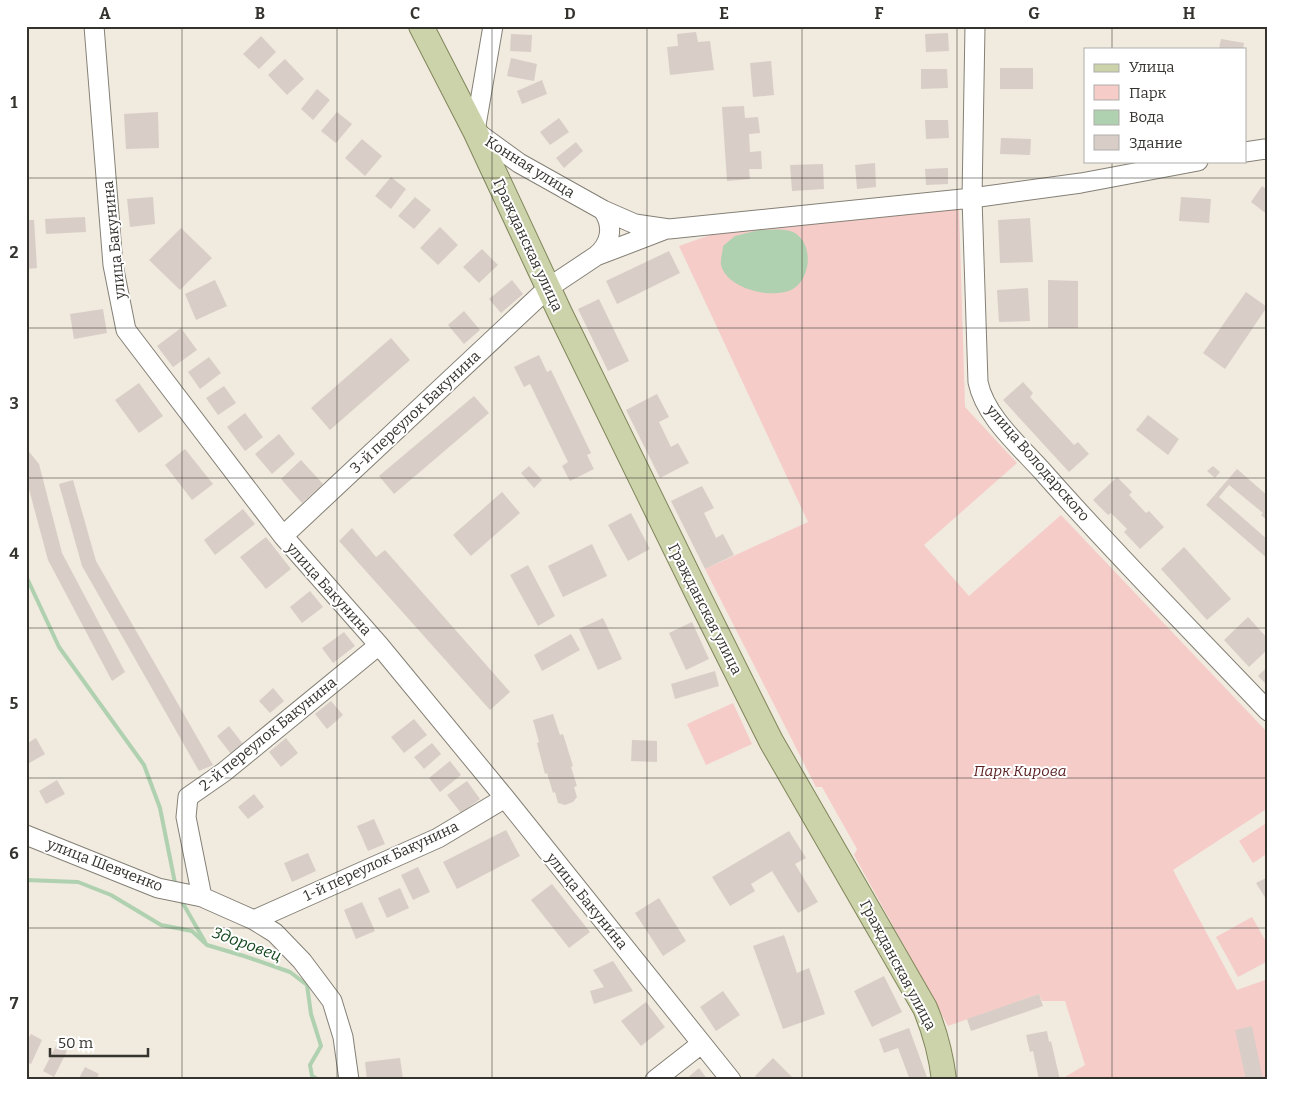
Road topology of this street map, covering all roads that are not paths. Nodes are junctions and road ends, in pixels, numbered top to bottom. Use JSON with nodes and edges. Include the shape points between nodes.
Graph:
{"nodes":[{"id":1,"x":94,"y":26,"type":"edge"},
{"id":2,"x":421,"y":26,"type":"edge"},
{"id":3,"x":493,"y":26,"type":"edge"},
{"id":4,"x":975,"y":26,"type":"edge"},
{"id":5,"x":474,"y":131,"type":"junction"},
{"id":6,"x":1267,"y":148,"type":"edge"},
{"id":7,"x":1246,"y":152,"type":"edge"},
{"id":8,"x":1193,"y":162,"type":"edge"},
{"id":9,"x":519,"y":163,"type":"junction"},
{"id":10,"x":499,"y":184,"type":"junction"},
{"id":11,"x":972,"y":198,"type":"junction"},
{"id":12,"x":603,"y":210,"type":"junction"},
{"id":13,"x":669,"y":229,"type":"junction"},
{"id":14,"x":596,"y":256,"type":"junction"},
{"id":15,"x":548,"y":288,"type":"junction"},
{"id":16,"x":283,"y":536,"type":"junction"},
{"id":17,"x":379,"y":645,"type":"junction"},
{"id":18,"x":1268,"y":711,"type":"edge"},
{"id":19,"x":505,"y":798,"type":"junction"},
{"id":20,"x":26,"y":835,"type":"edge"},
{"id":21,"x":202,"y":897,"type":"junction"},
{"id":22,"x":254,"y":920,"type":"junction"},
{"id":23,"x":701,"y":1044,"type":"junction"},
{"id":24,"x":349,"y":1080,"type":"edge"},
{"id":25,"x":654,"y":1080,"type":"edge"},
{"id":26,"x":731,"y":1080,"type":"edge"},
{"id":27,"x":944,"y":1080,"type":"edge"}],
"edges":[{"from":1,"to":16,"type":"street","name":"улица Бакунина","via":[[114,265],[126,330]]},
{"from":2,"to":5,"type":"main road","name":"Конная улица"},
{"from":3,"to":5,"type":"street"},
{"from":4,"to":11,"type":"street","name":"улица Володарского"},
{"from":5,"to":9,"type":"street","name":"Конная улица"},
{"from":5,"to":10,"type":"main road","name":"Гражданская улица"},
{"from":6,"to":7,"type":"street"},
{"from":8,"to":11,"type":"street","name":"Конная улица","via":[[1081,183]]},
{"from":9,"to":10,"type":"street","via":[[506,170]]},
{"from":9,"to":12,"type":"street","name":"Конная улица"},
{"from":10,"to":15,"type":"main road","name":"Гражданская улица"},
{"from":11,"to":13,"type":"street","name":"Конная улица"},
{"from":11,"to":18,"type":"street","name":"улица Володарского","via":[[978,382],[987,407],[1072,505]]},
{"from":12,"to":13,"type":"street","name":"Конная улица","via":[[635,224]]},
{"from":12,"to":14,"type":"street","via":[[610,224],[610,238]]},
{"from":13,"to":14,"type":"street","name":"Конная улица"},
{"from":14,"to":15,"type":"street","name":"Конная улица"},
{"from":15,"to":16,"type":"street","name":"3-й переулок Бакунина"},
{"from":15,"to":27,"type":"main road","name":"Гражданская улица","via":[[772,741],[925,1008],[940,1050]]},
{"from":16,"to":17,"type":"street","name":"улица Бакунина"},
{"from":17,"to":19,"type":"street","name":"улица Бакунина"},
{"from":17,"to":21,"type":"street","name":"2-й переулок Бакунина","via":[[224,772],[188,797],[186,817]]},
{"from":19,"to":22,"type":"street","name":"1-й переулок Бакунина","via":[[438,838]]},
{"from":19,"to":23,"type":"street","name":"улица Бакунина"},
{"from":20,"to":21,"type":"street","name":"улица Шевченко","via":[[158,888]]},
{"from":21,"to":22,"type":"street","name":"улица Шевченко"},
{"from":22,"to":24,"type":"street","name":"улица Шевченко","via":[[275,933],[302,961],[332,1001],[343,1036]]},
{"from":23,"to":25,"type":"street"},
{"from":23,"to":26,"type":"street","name":"улица Бакунина"}]}
